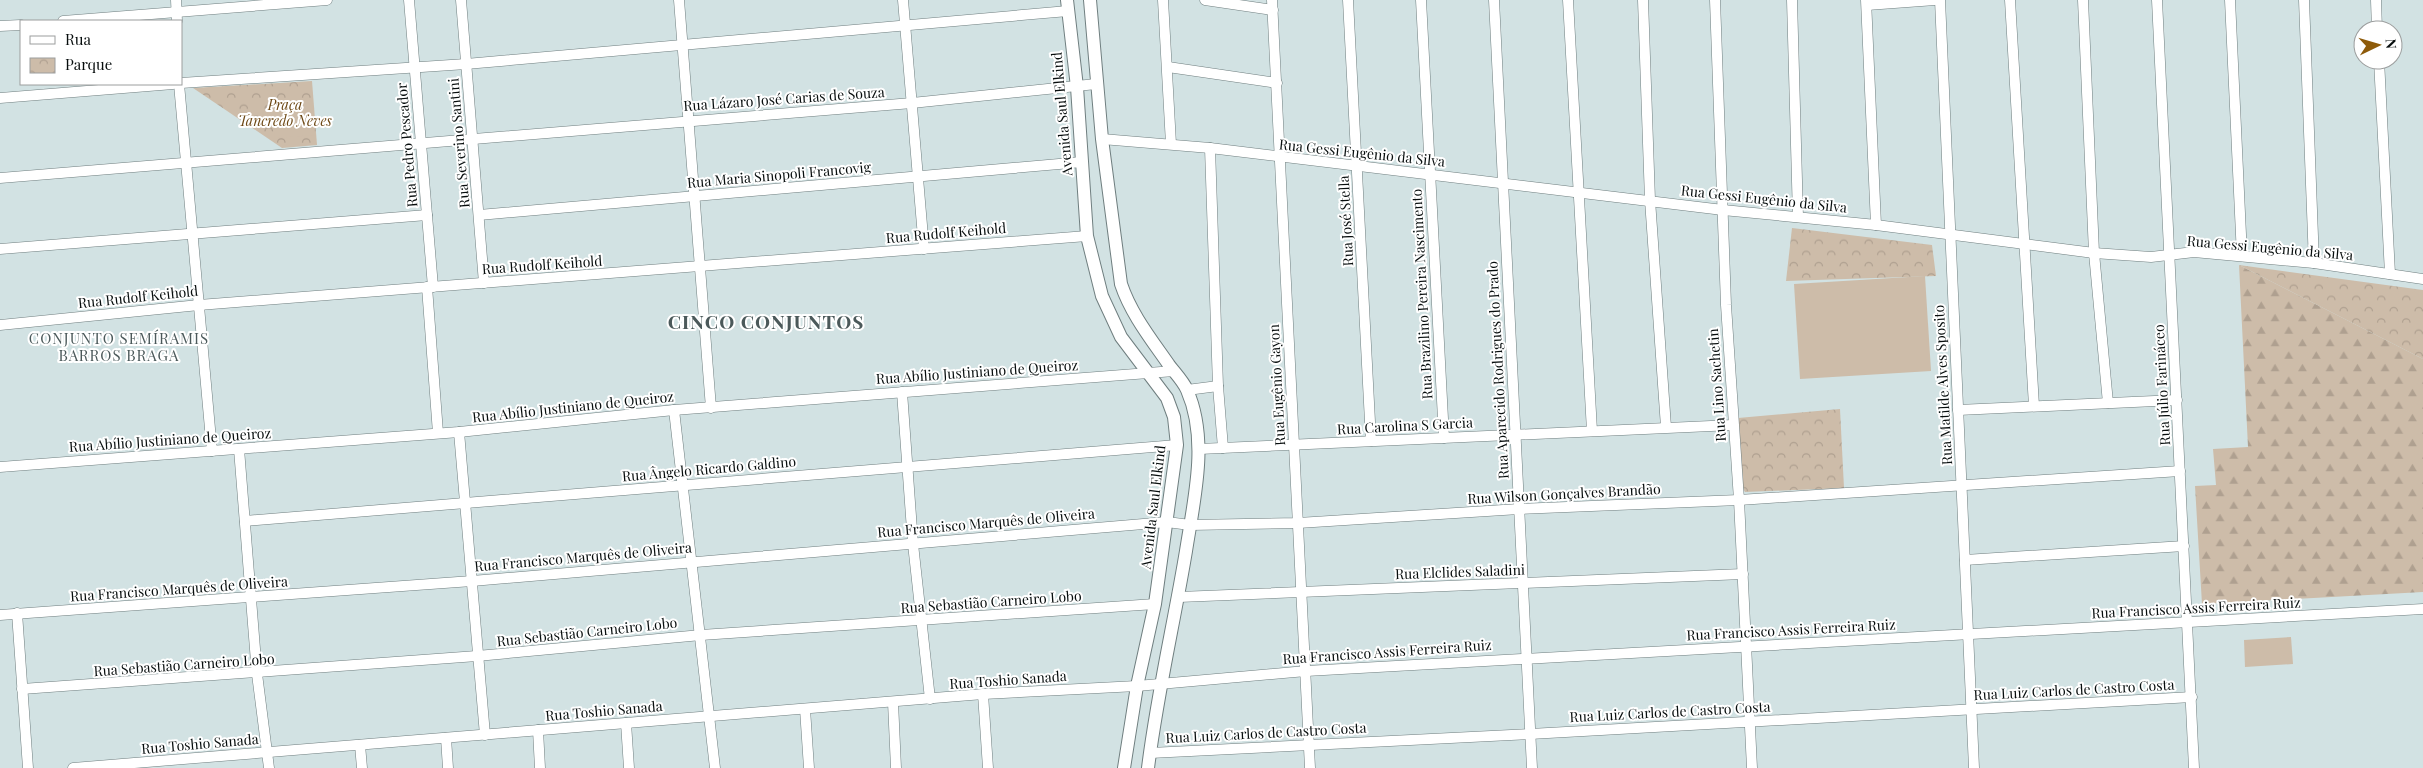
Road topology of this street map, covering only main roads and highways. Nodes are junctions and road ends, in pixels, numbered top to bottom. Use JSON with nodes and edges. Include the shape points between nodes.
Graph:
{"nodes":[{"id":1,"x":1090,"y":0,"type":"edge"},
{"id":2,"x":1068,"y":5,"type":"edge"},
{"id":3,"x":1124,"y":768,"type":"edge"},
{"id":4,"x":1148,"y":768,"type":"edge"}],
"edges":[{"from":1,"to":4,"type":"main road","via":[[1102,139],[1121,284],[1127,302],[1187,390],[1199,448],[1179,597]]},
{"from":2,"to":3,"type":"main road","name":"Avenida Saul Elkind","via":[[1087,236],[1102,296],[1121,338],[1167,398],[1177,445],[1155,604]]}]}
